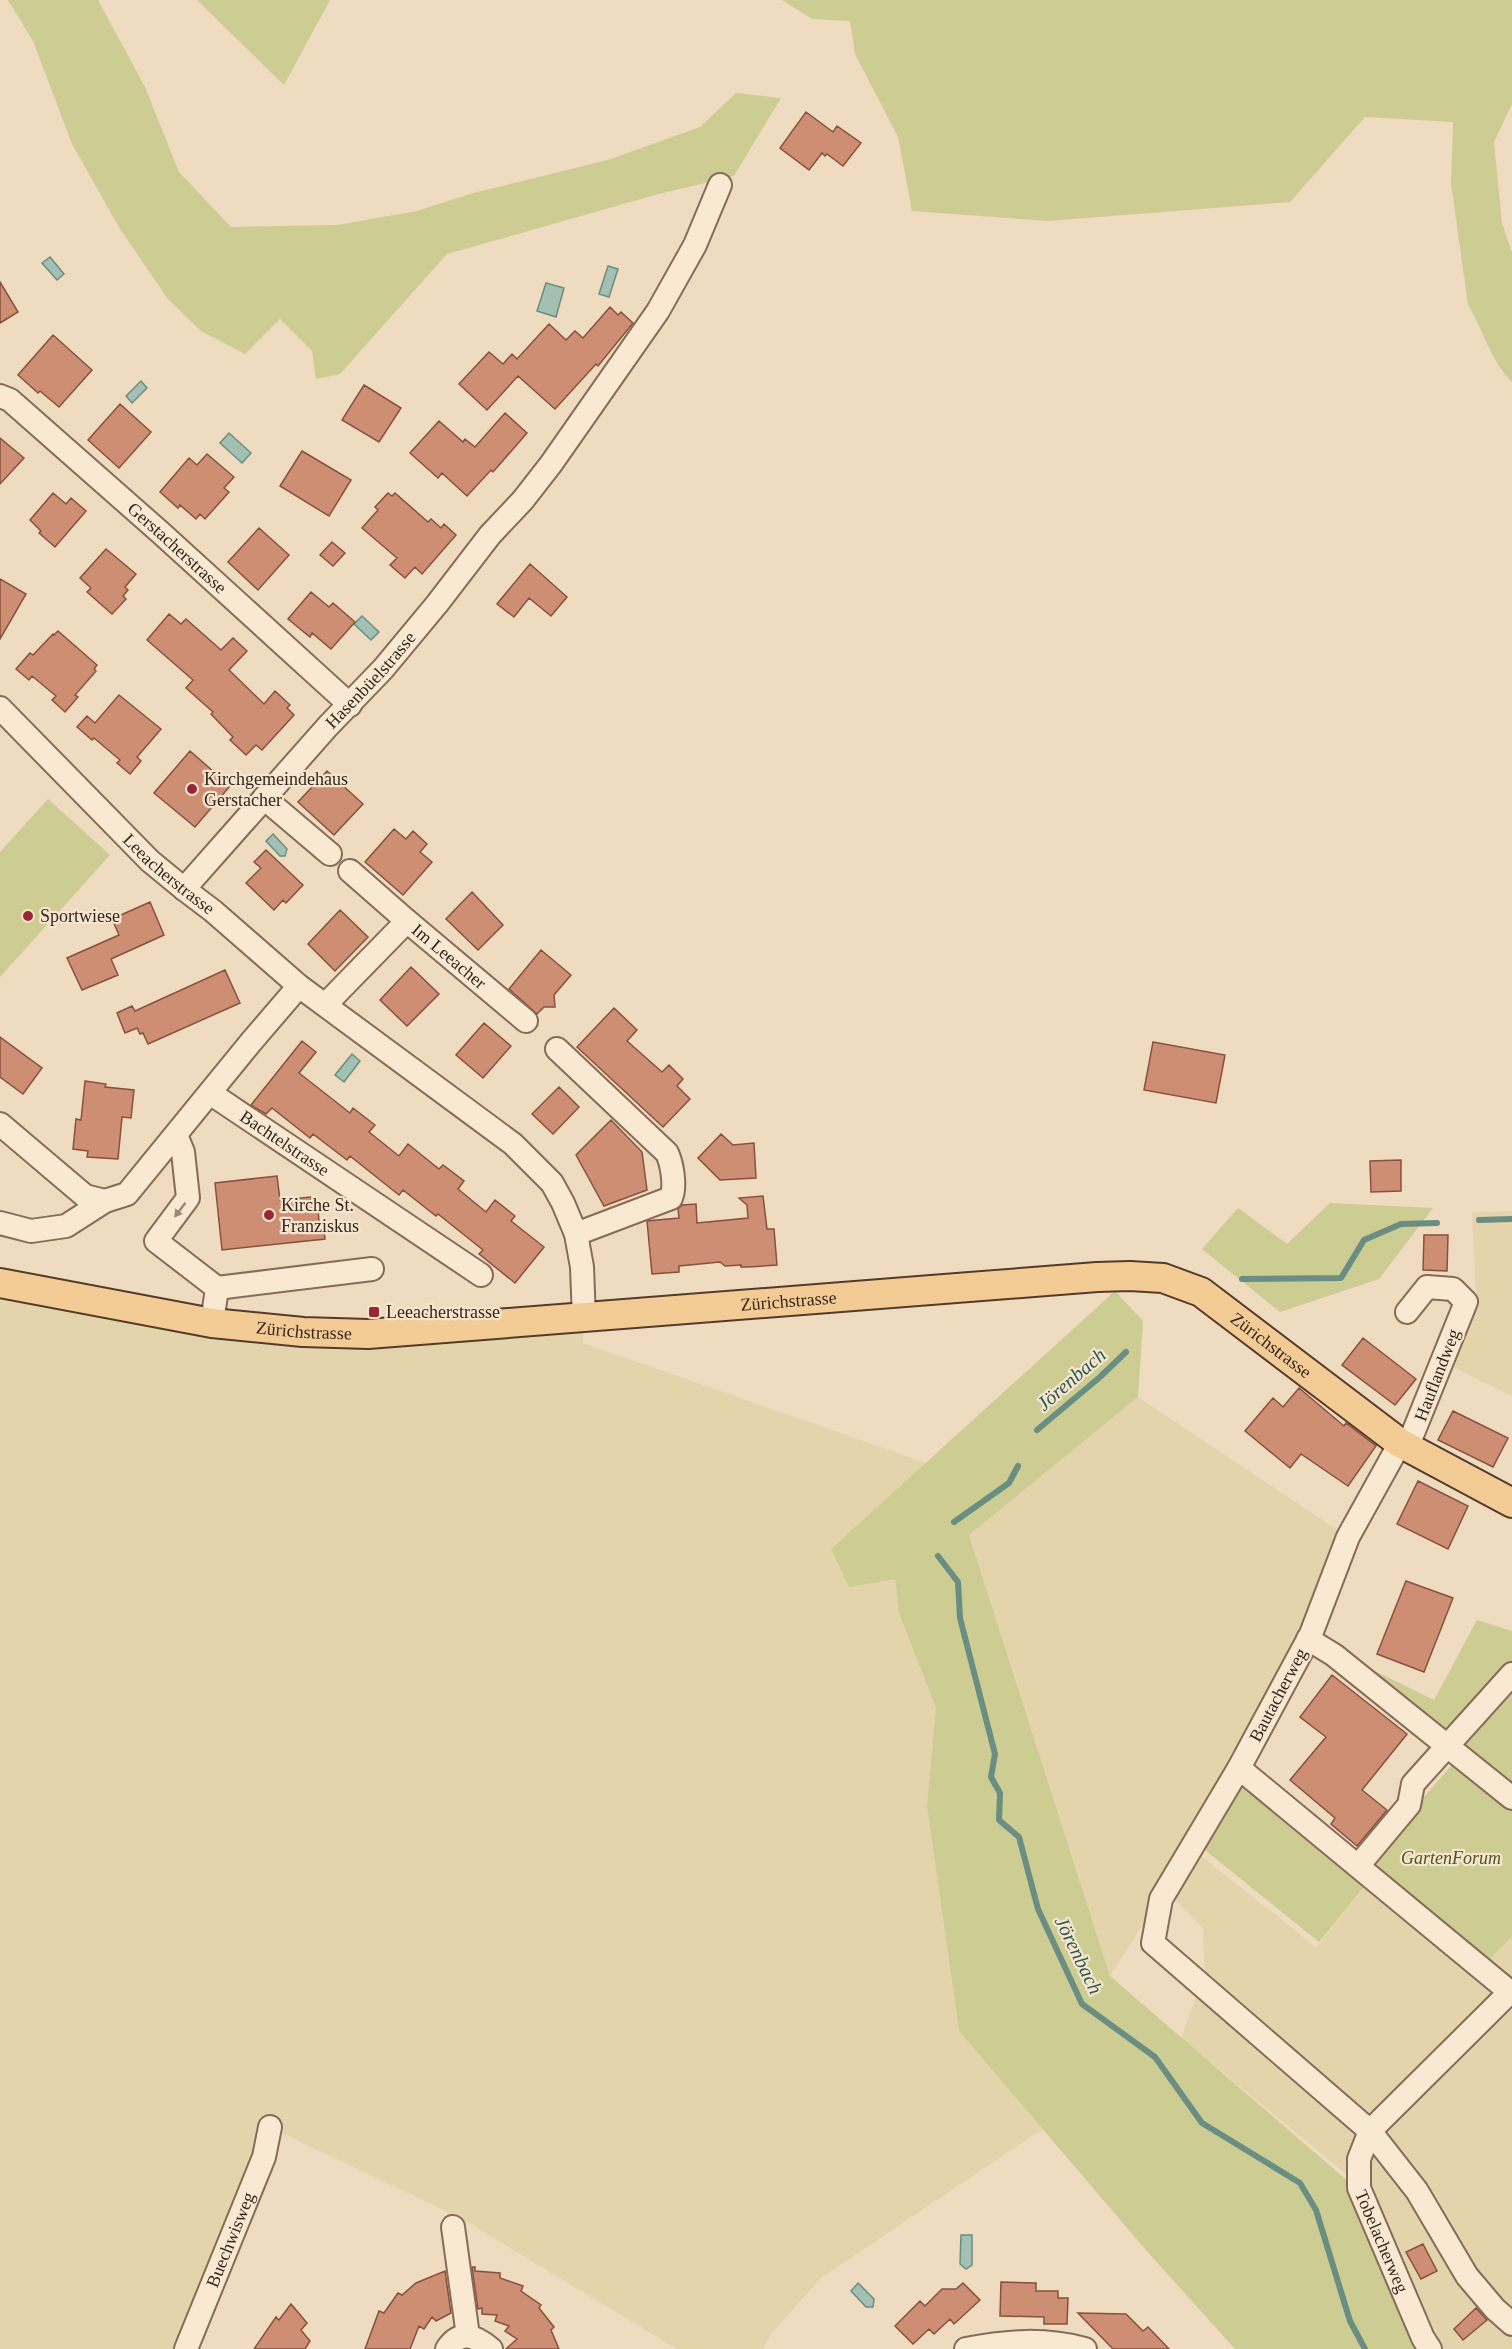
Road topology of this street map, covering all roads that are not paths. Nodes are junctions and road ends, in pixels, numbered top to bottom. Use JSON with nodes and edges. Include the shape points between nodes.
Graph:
{"nodes":[{"id":1,"x":720,"y":185,"type":"dead end"},
{"id":2,"x":0,"y":396,"type":"edge"},
{"id":3,"x":350,"y":705,"type":"junction"},
{"id":4,"x":0,"y":708,"type":"edge"},
{"id":5,"x":264,"y":798,"type":"junction"},
{"id":6,"x":330,"y":854,"type":"dead end"},
{"id":7,"x":350,"y":871,"type":"dead end"},
{"id":8,"x":184,"y":890,"type":"junction"},
{"id":9,"x":406,"y":921,"type":"junction"},
{"id":10,"x":299,"y":986,"type":"junction"},
{"id":11,"x":326,"y":1004,"type":"junction"},
{"id":12,"x":526,"y":1021,"type":"dead end"},
{"id":13,"x":557,"y":1049,"type":"dead end"},
{"id":14,"x":210,"y":1093,"type":"junction"},
{"id":15,"x":0,"y":1124,"type":"edge"},
{"id":16,"x":176,"y":1135,"type":"junction"},
{"id":17,"x":105,"y":1201,"type":"junction"},
{"id":18,"x":0,"y":1223,"type":"edge"},
{"id":19,"x":576,"y":1234,"type":"junction"},
{"id":20,"x":372,"y":1269,"type":"dead end"},
{"id":21,"x":480,"y":1275,"type":"dead end"},
{"id":22,"x":0,"y":1283,"type":"edge"},
{"id":23,"x":217,"y":1288,"type":"junction"},
{"id":24,"x":1407,"y":1312,"type":"dead end"},
{"id":25,"x":584,"y":1318,"type":"junction"},
{"id":26,"x":212,"y":1323,"type":"junction"},
{"id":27,"x":1403,"y":1445,"type":"junction"},
{"id":28,"x":1512,"y":1503,"type":"edge"},
{"id":29,"x":1308,"y":1639,"type":"junction"},
{"id":30,"x":1512,"y":1674,"type":"edge"},
{"id":31,"x":1448,"y":1745,"type":"junction"},
{"id":32,"x":1239,"y":1768,"type":"junction"},
{"id":33,"x":1512,"y":1798,"type":"edge"},
{"id":34,"x":1358,"y":1866,"type":"junction"},
{"id":35,"x":270,"y":2127,"type":"dead end"},
{"id":36,"x":1370,"y":2131,"type":"junction"},
{"id":37,"x":453,"y":2227,"type":"dead end"},
{"id":38,"x":1512,"y":2324,"type":"edge"},
{"id":39,"x":468,"y":2336,"type":"junction"},
{"id":40,"x":1079,"y":2348,"type":"edge"},
{"id":41,"x":186,"y":2349,"type":"edge"},
{"id":42,"x":447,"y":2349,"type":"edge"},
{"id":43,"x":491,"y":2349,"type":"edge"},
{"id":44,"x":966,"y":2349,"type":"edge"},
{"id":45,"x":1430,"y":2349,"type":"edge"}],
"edges":[{"from":1,"to":3,"type":"street","name":"Hasenbüelstrasse","via":[[694,245],[658,311],[551,464]]},
{"from":2,"to":3,"type":"street","name":"Gerstacherstrasse","via":[[10,400],[161,533]]},
{"from":3,"to":5,"type":"street","name":"Hasenbüelstrasse"},
{"from":4,"to":8,"type":"street","name":"Leeacherstrasse","via":[[150,861]]},
{"from":5,"to":6,"type":"street"},
{"from":5,"to":8,"type":"street","name":"Hasenbüelstrasse"},
{"from":7,"to":9,"type":"street"},
{"from":8,"to":10,"type":"street","name":"Leeacherstrasse"},
{"from":9,"to":11,"type":"street","name":"Im Leeacher"},
{"from":9,"to":12,"type":"street","name":"Im Leeacher"},
{"from":10,"to":11,"type":"street","name":"Leeacherstrasse"},
{"from":10,"to":14,"type":"street"},
{"from":11,"to":19,"type":"street","name":"Leeacherstrasse","via":[[513,1144],[552,1184]]},
{"from":13,"to":19,"type":"street","via":[[667,1153],[674,1192],[671,1198]]},
{"from":14,"to":16,"type":"street"},
{"from":14,"to":21,"type":"street","name":"Bachtelstrasse"},
{"from":15,"to":17,"type":"street","via":[[85,1196]]},
{"from":16,"to":17,"type":"street","via":[[127,1194]]},
{"from":16,"to":23,"type":"street","one_way":true,"via":[[183,1152],[188,1198],[156,1241]]},
{"from":17,"to":18,"type":"street","via":[[66,1226],[31,1231]]},
{"from":19,"to":25,"type":"street","name":"Leeacherstrasse"},
{"from":20,"to":23,"type":"street"},
{"from":22,"to":26,"type":"main road","name":"Zürichstrasse"},
{"from":23,"to":26,"type":"street"},
{"from":24,"to":27,"type":"street","name":"Hauflandweg","via":[[1427,1287],[1453,1289],[1466,1302]]},
{"from":25,"to":26,"type":"main road","name":"Zürichstrasse","via":[[368,1334]]},
{"from":25,"to":27,"type":"main road","name":"Zürichstrasse","via":[[1097,1278],[1162,1278],[1201,1292]]},
{"from":27,"to":28,"type":"main road","name":"Zürichstrasse"},
{"from":27,"to":29,"type":"street","name":"Bautacherweg","via":[[1348,1537]]},
{"from":29,"to":31,"type":"street","via":[[1334,1654]]},
{"from":29,"to":32,"type":"street","name":"Bautacherweg"},
{"from":30,"to":31,"type":"street"},
{"from":31,"to":33,"type":"street"},
{"from":31,"to":34,"type":"street","via":[[1413,1784],[1409,1805]]},
{"from":32,"to":34,"type":"street"},
{"from":32,"to":36,"type":"street","name":"Bautacherweg","via":[[1161,1899],[1153,1943]]},
{"from":34,"to":36,"type":"street","via":[[1510,1992]]},
{"from":35,"to":41,"type":"street","name":"Buechwisweg","via":[[264,2157]]},
{"from":36,"to":38,"type":"street","via":[[1417,2191],[1467,2276]]},
{"from":36,"to":45,"type":"street","name":"Tobelacherweg","via":[[1359,2159],[1359,2188]]},
{"from":37,"to":39,"type":"street"},
{"from":39,"to":42,"type":"street","via":[[452,2341]]},
{"from":39,"to":43,"type":"street"},
{"from":40,"to":44,"type":"street","via":[[1008,2341]]}]}
